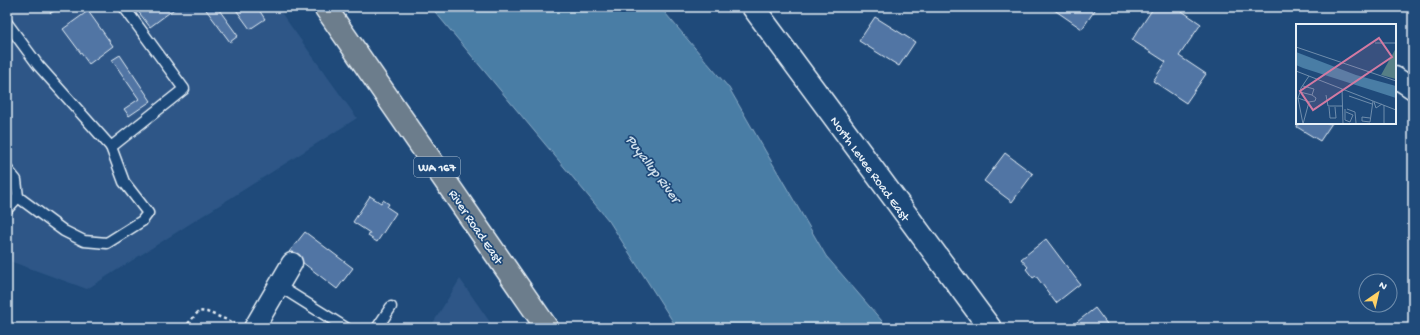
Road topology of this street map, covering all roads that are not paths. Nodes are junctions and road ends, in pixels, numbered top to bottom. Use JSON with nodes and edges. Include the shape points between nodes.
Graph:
{"nodes":[{"id":1,"x":124,"y":7,"type":"edge"},
{"id":2,"x":325,"y":7,"type":"edge"},
{"id":3,"x":753,"y":7,"type":"edge"},
{"id":4,"x":7,"y":23,"type":"edge"},
{"id":5,"x":1396,"y":78,"type":"edge"},
{"id":6,"x":1413,"y":89,"type":"edge"},
{"id":7,"x":111,"y":147,"type":"junction"},
{"id":8,"x":7,"y":169,"type":"edge"},
{"id":9,"x":18,"y":197,"type":"junction"},
{"id":10,"x":7,"y":209,"type":"edge"},
{"id":11,"x":292,"y":263,"type":"dead end"},
{"id":12,"x":279,"y":286,"type":"junction"},
{"id":13,"x":391,"y":307,"type":"dead end"},
{"id":14,"x":538,"y":324,"type":"edge"},
{"id":15,"x":248,"y":327,"type":"edge"},
{"id":16,"x":346,"y":328,"type":"edge"},
{"id":17,"x":377,"y":328,"type":"edge"},
{"id":18,"x":990,"y":328,"type":"edge"}],
"edges":[{"from":1,"to":7,"type":"lane","via":[[184,89]]},
{"from":2,"to":14,"type":"main road","name":"River Road East","number":"WA 167"},
{"from":3,"to":18,"type":"street","name":"North Levee Road East"},
{"from":4,"to":7,"type":"lane","via":[[38,65]]},
{"from":5,"to":6,"type":"street"},
{"from":7,"to":9,"type":"lane","via":[[124,182],[148,214],[142,221],[107,243],[84,241],[64,231]]},
{"from":8,"to":9,"type":"lane","via":[[16,180]]},
{"from":9,"to":10,"type":"lane"},
{"from":11,"to":12,"type":"street"},
{"from":12,"to":15,"type":"street"},
{"from":12,"to":16,"type":"lane"},
{"from":13,"to":17,"type":"lane"}]}
